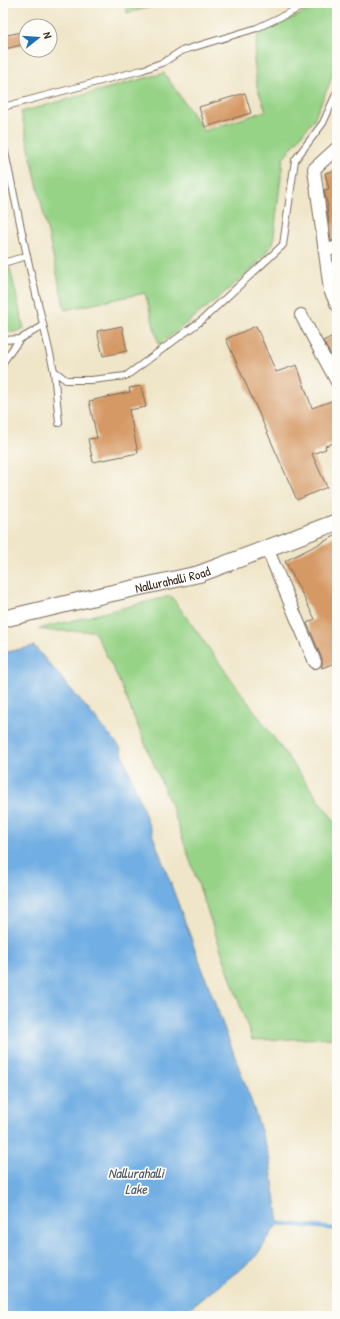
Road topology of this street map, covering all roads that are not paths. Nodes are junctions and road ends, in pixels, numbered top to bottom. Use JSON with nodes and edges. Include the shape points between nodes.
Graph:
{"nodes":[{"id":1,"x":310,"y":3,"type":"edge"},
{"id":2,"x":337,"y":92,"type":"edge"},
{"id":3,"x":3,"y":107,"type":"edge"},
{"id":4,"x":3,"y":143,"type":"edge"},
{"id":5,"x":337,"y":148,"type":"edge"},
{"id":6,"x":4,"y":151,"type":"edge"},
{"id":7,"x":337,"y":247,"type":"edge"},
{"id":8,"x":325,"y":251,"type":"junction"},
{"id":9,"x":27,"y":256,"type":"junction"},
{"id":10,"x":3,"y":263,"type":"edge"},
{"id":11,"x":337,"y":305,"type":"edge"},
{"id":12,"x":301,"y":315,"type":"dead end"},
{"id":13,"x":43,"y":326,"type":"junction"},
{"id":14,"x":20,"y":339,"type":"junction"},
{"id":15,"x":3,"y":340,"type":"edge"},
{"id":16,"x":3,"y":364,"type":"edge"},
{"id":17,"x":54,"y":371,"type":"junction"},
{"id":18,"x":337,"y":382,"type":"edge"},
{"id":19,"x":59,"y":423,"type":"dead end"},
{"id":20,"x":337,"y":522,"type":"edge"},
{"id":21,"x":267,"y":548,"type":"junction"},
{"id":22,"x":3,"y":619,"type":"edge"},
{"id":23,"x":314,"y":662,"type":"dead end"}],
"edges":[{"from":1,"to":3,"type":"lane","via":[[257,28],[181,51],[164,62],[142,70]]},
{"from":2,"to":17,"type":"lane","via":[[323,123],[295,160],[283,245],[202,320],[126,376],[66,380]]},
{"from":4,"to":6,"type":"lane"},
{"from":5,"to":8,"type":"street","via":[[314,169]]},
{"from":6,"to":9,"type":"lane"},
{"from":7,"to":8,"type":"street"},
{"from":8,"to":11,"type":"street","via":[[330,290]]},
{"from":9,"to":10,"type":"lane"},
{"from":9,"to":13,"type":"lane"},
{"from":12,"to":18,"type":"street"},
{"from":13,"to":14,"type":"lane"},
{"from":13,"to":17,"type":"lane"},
{"from":14,"to":15,"type":"lane"},
{"from":14,"to":16,"type":"lane"},
{"from":17,"to":19,"type":"lane"},
{"from":20,"to":21,"type":"street","name":"Nallurahalli Road"},
{"from":21,"to":22,"type":"street","name":"Nallurahalli Road","via":[[199,574]]},
{"from":21,"to":23,"type":"street"}]}
